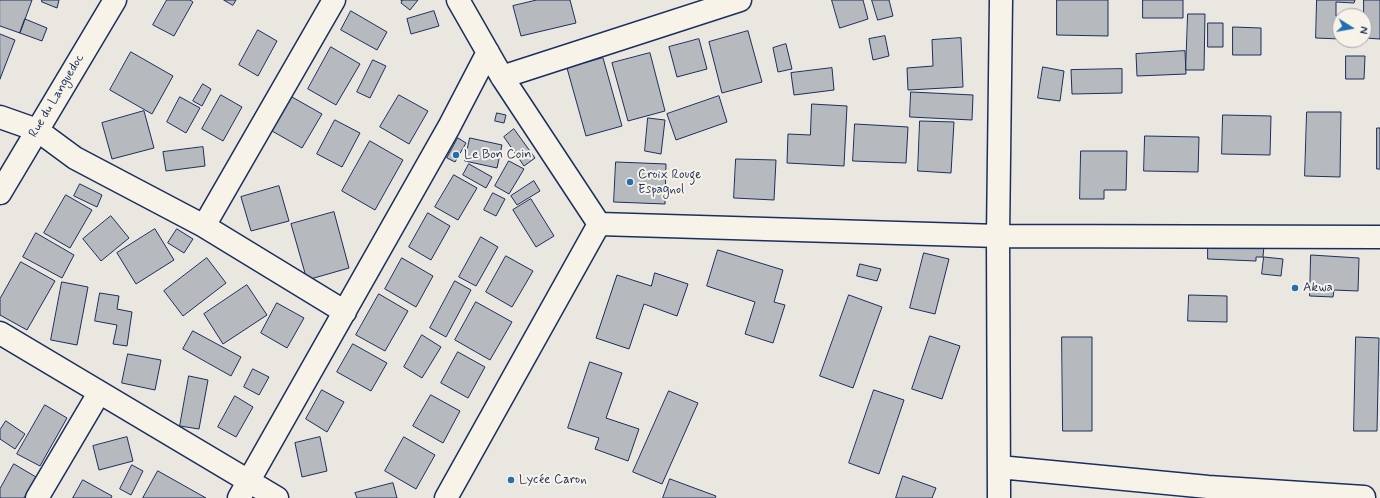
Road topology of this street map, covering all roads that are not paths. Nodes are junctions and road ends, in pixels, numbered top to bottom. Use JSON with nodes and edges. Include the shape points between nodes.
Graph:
{"nodes":[{"id":1,"x":116,"y":0,"type":"edge"},
{"id":2,"x":334,"y":0,"type":"edge"},
{"id":3,"x":458,"y":0,"type":"edge"},
{"id":4,"x":740,"y":0,"type":"edge"},
{"id":5,"x":1001,"y":0,"type":"edge"},
{"id":6,"x":488,"y":52,"type":"junction"},
{"id":7,"x":502,"y":77,"type":"junction"},
{"id":8,"x":0,"y":117,"type":"edge"},
{"id":9,"x":37,"y":130,"type":"junction"},
{"id":10,"x":0,"y":193,"type":"edge"},
{"id":11,"x":599,"y":224,"type":"junction"},
{"id":12,"x":204,"y":226,"type":"junction"},
{"id":13,"x":998,"y":236,"type":"junction"},
{"id":14,"x":1380,"y":237,"type":"edge"},
{"id":15,"x":345,"y":312,"type":"junction"},
{"id":16,"x":0,"y":333,"type":"edge"},
{"id":17,"x":99,"y":393,"type":"junction"},
{"id":18,"x":999,"y":467,"type":"junction"},
{"id":19,"x":244,"y":489,"type":"edge"},
{"id":20,"x":1364,"y":497,"type":"edge"},
{"id":21,"x":36,"y":498,"type":"edge"},
{"id":22,"x":277,"y":498,"type":"edge"},
{"id":23,"x":446,"y":498,"type":"edge"},
{"id":24,"x":999,"y":498,"type":"edge"}],
"edges":[{"from":1,"to":9,"type":"street","name":"Rue du Languedoc"},
{"from":2,"to":12,"type":"street"},
{"from":3,"to":6,"type":"street"},
{"from":4,"to":7,"type":"street"},
{"from":5,"to":13,"type":"street"},
{"from":6,"to":7,"type":"street"},
{"from":6,"to":15,"type":"street"},
{"from":7,"to":11,"type":"street"},
{"from":8,"to":9,"type":"street"},
{"from":9,"to":10,"type":"street","name":"Rue du Languedoc"},
{"from":9,"to":12,"type":"street","via":[[75,158]]},
{"from":11,"to":13,"type":"street"},
{"from":11,"to":23,"type":"street"},
{"from":12,"to":15,"type":"street"},
{"from":13,"to":14,"type":"street"},
{"from":13,"to":18,"type":"street"},
{"from":15,"to":19,"type":"street"},
{"from":16,"to":17,"type":"street"},
{"from":17,"to":19,"type":"street"},
{"from":17,"to":21,"type":"street"},
{"from":18,"to":20,"type":"street","via":[[1208,487]]},
{"from":18,"to":24,"type":"street"},
{"from":19,"to":22,"type":"street"}]}
